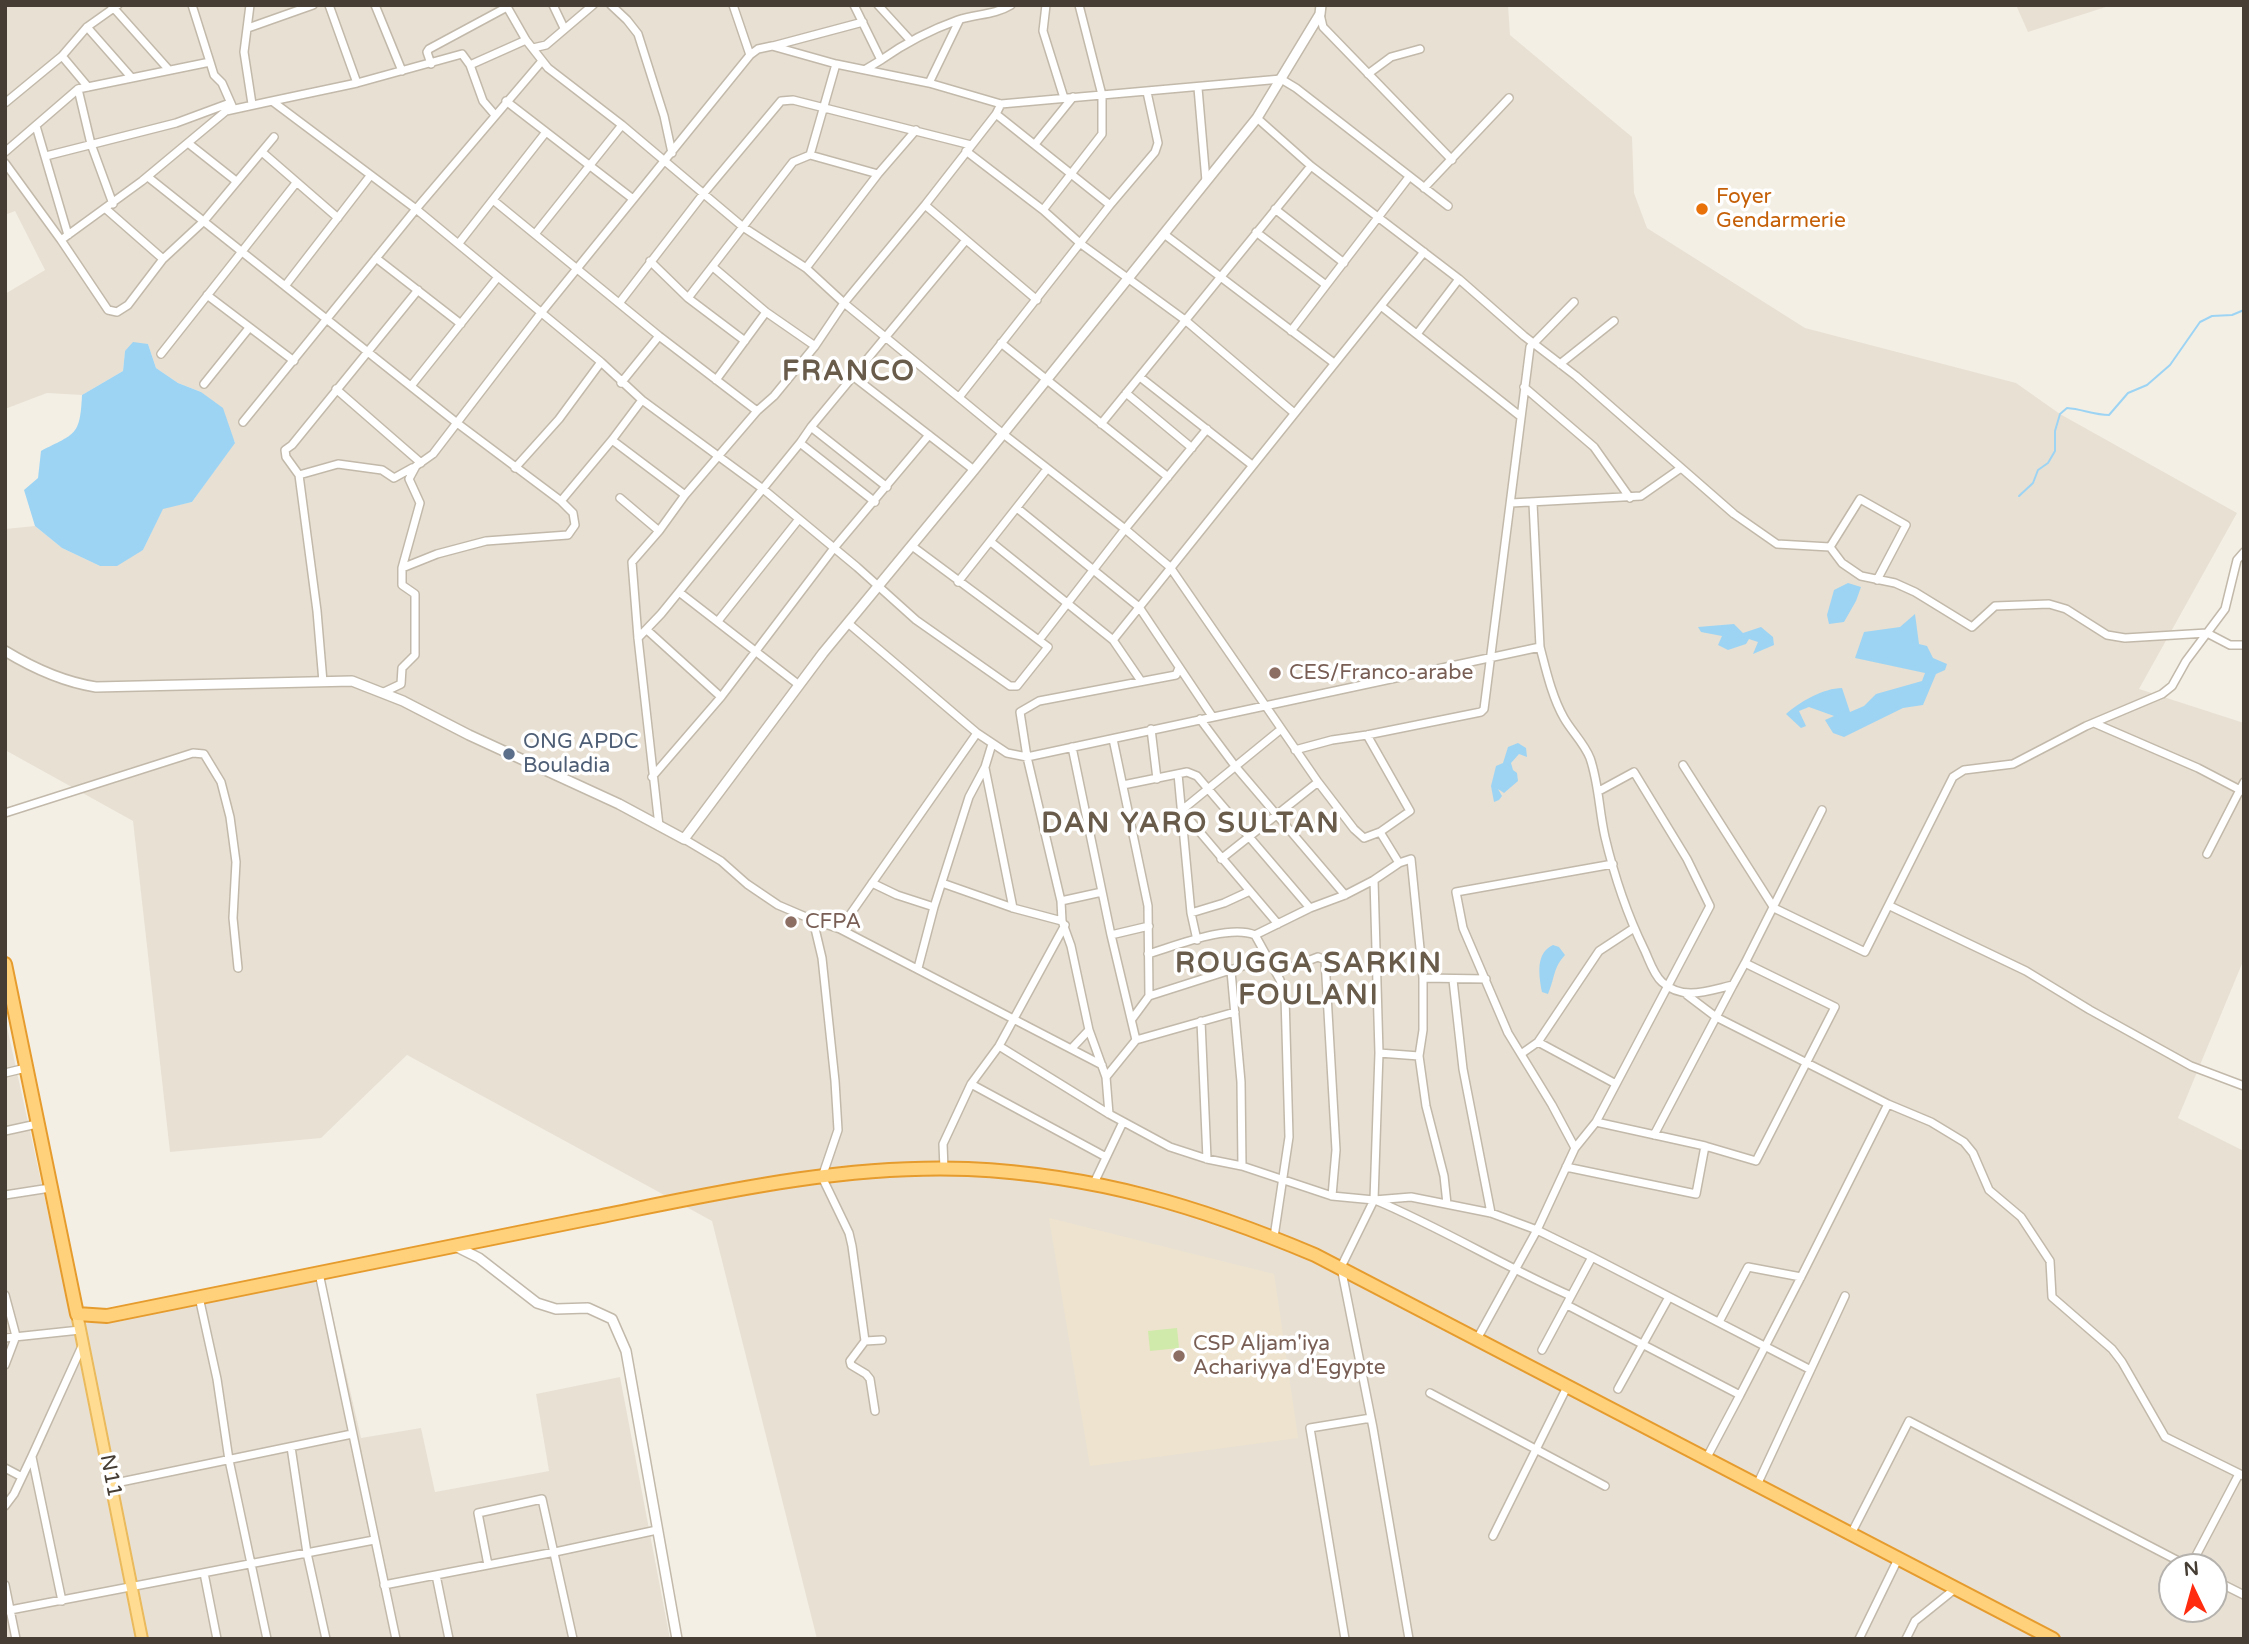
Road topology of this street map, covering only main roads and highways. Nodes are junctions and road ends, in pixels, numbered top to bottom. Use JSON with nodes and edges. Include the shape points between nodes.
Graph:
{"nodes":[{"id":1,"x":5,"y":964,"type":"edge"},
{"id":2,"x":77,"y":1314,"type":"junction"},
{"id":3,"x":142,"y":1639,"type":"edge"},
{"id":4,"x":2053,"y":1639,"type":"edge"}],
"edges":[{"from":1,"to":2,"type":"highway"},
{"from":2,"to":3,"type":"main road","name":"N11"},
{"from":2,"to":4,"type":"highway","via":[[107,1315],[705,1196],[822,1177],[944,1169],[1094,1183],[1176,1203],[1274,1237],[1341,1267]]}]}
